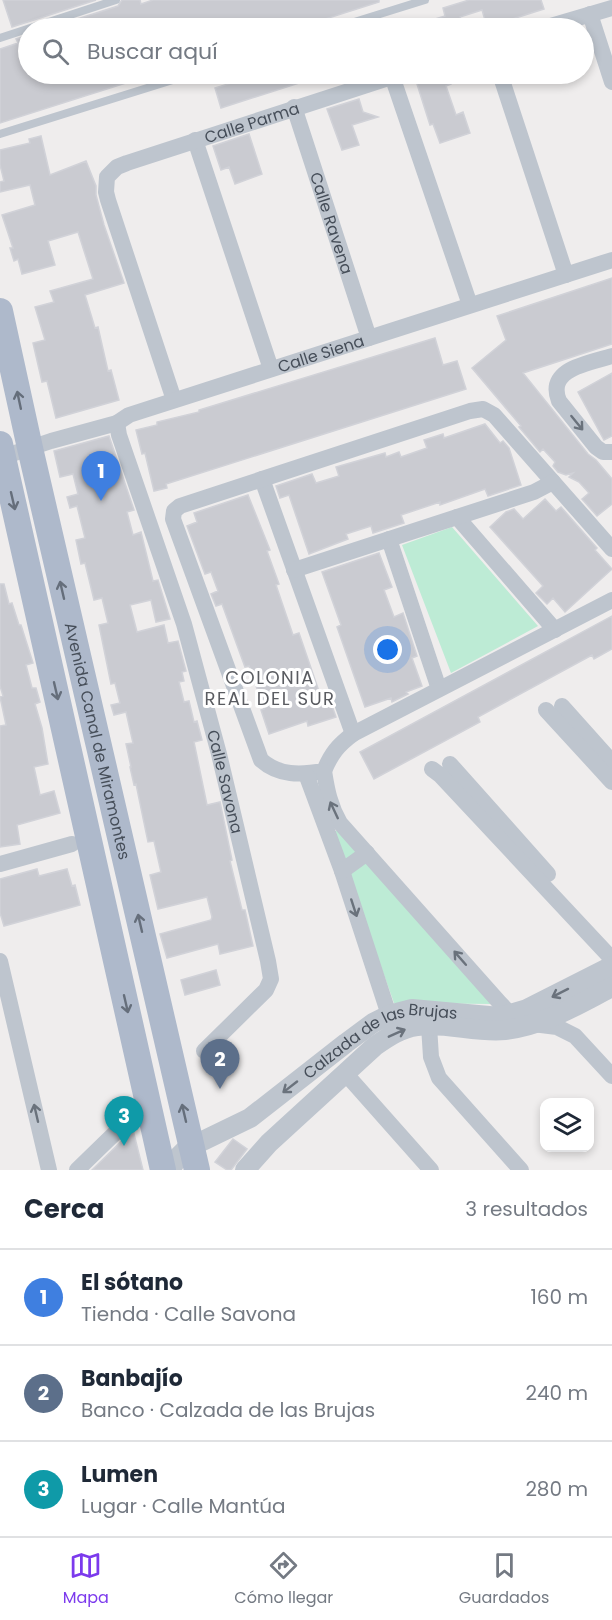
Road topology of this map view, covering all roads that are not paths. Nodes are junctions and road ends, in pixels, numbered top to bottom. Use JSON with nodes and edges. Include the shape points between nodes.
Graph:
{"nodes":[{"id":1,"x":116,"y":0,"type":"edge"},
{"id":2,"x":425,"y":0,"type":"edge"},
{"id":3,"x":612,"y":8,"type":"edge"},
{"id":4,"x":590,"y":14,"type":"junction"},
{"id":5,"x":61,"y":18,"type":"edge"},
{"id":6,"x":367,"y":18,"type":"edge"},
{"id":7,"x":577,"y":18,"type":"edge"},
{"id":8,"x":591,"y":18,"type":"edge"},
{"id":9,"x":594,"y":26,"type":"edge"},
{"id":10,"x":18,"y":32,"type":"edge"},
{"id":11,"x":0,"y":38,"type":"edge"},
{"id":12,"x":612,"y":82,"type":"edge"},
{"id":13,"x":160,"y":84,"type":"edge"},
{"id":14,"x":368,"y":84,"type":"edge"},
{"id":15,"x":400,"y":84,"type":"edge"},
{"id":16,"x":503,"y":84,"type":"edge"},
{"id":17,"x":294,"y":107,"type":"junction"},
{"id":18,"x":0,"y":134,"type":"edge"},
{"id":19,"x":195,"y":140,"type":"junction"},
{"id":20,"x":612,"y":260,"type":"edge"},
{"id":21,"x":566,"y":274,"type":"junction"},
{"id":22,"x":470,"y":305,"type":"junction"},
{"id":23,"x":0,"y":312,"type":"edge"},
{"id":24,"x":369,"y":338,"type":"junction"},
{"id":25,"x":612,"y":356,"type":"edge"},
{"id":26,"x":270,"y":369,"type":"junction"},
{"id":27,"x":174,"y":400,"type":"junction"},
{"id":28,"x":117,"y":423,"type":"junction"},
{"id":29,"x":30,"y":448,"type":"junction"},
{"id":30,"x":612,"y":452,"type":"edge"},
{"id":31,"x":1,"y":453,"type":"edge"},
{"id":32,"x":262,"y":479,"type":"junction"},
{"id":33,"x":553,"y":482,"type":"junction"},
{"id":34,"x":457,"y":517,"type":"junction"},
{"id":35,"x":389,"y":539,"type":"junction"},
{"id":36,"x":612,"y":549,"type":"edge"},
{"id":37,"x":294,"y":570,"type":"junction"},
{"id":38,"x":612,"y":600,"type":"edge"},
{"id":39,"x":555,"y":630,"type":"junction"},
{"id":40,"x":439,"y":689,"type":"junction"},
{"id":41,"x":353,"y":734,"type":"junction"},
{"id":42,"x":612,"y":762,"type":"edge"},
{"id":43,"x":450,"y":764,"type":"dead end"},
{"id":44,"x":432,"y":769,"type":"dead end"},
{"id":45,"x":324,"y":771,"type":"junction"},
{"id":46,"x":306,"y":774,"type":"junction"},
{"id":47,"x":612,"y":782,"type":"edge"},
{"id":48,"x":72,"y":844,"type":"dead end"},
{"id":49,"x":367,"y":853,"type":"junction"},
{"id":50,"x":0,"y":864,"type":"edge"},
{"id":51,"x":342,"y":871,"type":"junction"},
{"id":52,"x":612,"y":947,"type":"edge"},
{"id":53,"x":612,"y":959,"type":"edge"},
{"id":54,"x":0,"y":961,"type":"edge"},
{"id":55,"x":612,"y":966,"type":"edge"},
{"id":56,"x":612,"y":987,"type":"edge"},
{"id":57,"x":389,"y":1015,"type":"junction"},
{"id":58,"x":512,"y":1015,"type":"junction"},
{"id":59,"x":533,"y":1025,"type":"junction"},
{"id":60,"x":429,"y":1026,"type":"junction"},
{"id":61,"x":339,"y":1049,"type":"junction"},
{"id":62,"x":204,"y":1051,"type":"dead end"},
{"id":63,"x":351,"y":1068,"type":"junction"},
{"id":64,"x":612,"y":1076,"type":"edge"},
{"id":65,"x":148,"y":1101,"type":"junction"},
{"id":66,"x":194,"y":1158,"type":"edge"},
{"id":67,"x":49,"y":1170,"type":"edge"},
{"id":68,"x":77,"y":1170,"type":"edge"},
{"id":69,"x":163,"y":1170,"type":"edge"},
{"id":70,"x":170,"y":1170,"type":"edge"},
{"id":71,"x":245,"y":1170,"type":"edge"},
{"id":72,"x":431,"y":1170,"type":"edge"},
{"id":73,"x":521,"y":1170,"type":"edge"}],
"edges":[{"from":1,"to":5,"type":"lane"},
{"from":2,"to":6,"type":"lane"},
{"from":3,"to":4,"type":"street"},
{"from":4,"to":7,"type":"street"},
{"from":4,"to":8,"type":"street"},
{"from":9,"to":12,"type":"street"},
{"from":10,"to":11,"type":"lane"},
{"from":13,"to":18,"type":"lane"},
{"from":14,"to":17,"type":"street","name":"Calle Parma"},
{"from":15,"to":22,"type":"street"},
{"from":16,"to":21,"type":"street"},
{"from":17,"to":19,"type":"street","name":"Calle Parma"},
{"from":17,"to":24,"type":"street","name":"Calle Ravena"},
{"from":19,"to":26,"type":"street"},
{"from":19,"to":27,"type":"street","name":"Calle Parma","via":[[117,167],[107,177],[108,200]]},
{"from":20,"to":21,"type":"street","name":"Calle Siena"},
{"from":21,"to":22,"type":"street","name":"Calle Siena"},
{"from":22,"to":24,"type":"street","name":"Calle Siena"},
{"from":29,"to":23,"type":"main road","name":"Avenida Canal de Miramontes","one_way":true},
{"from":24,"to":26,"type":"street","name":"Calle Siena"},
{"from":25,"to":30,"type":"street","one_way":true,"via":[[570,369],[561,376],[555,392],[596,447]]},
{"from":26,"to":27,"type":"street","name":"Calle Siena"},
{"from":27,"to":28,"type":"street","name":"Calle Siena"},
{"from":28,"to":29,"type":"street","name":"Calle Siena"},
{"from":28,"to":62,"type":"street","name":"Calle Savona","via":[[184,624],[270,970],[266,990]]},
{"from":29,"to":31,"type":"street","name":"Calle Siena"},
{"from":66,"to":29,"type":"main road","name":"Avenida Canal de Miramontes","one_way":true},
{"from":31,"to":65,"type":"main road","name":"Avenida Canal de Miramontes","one_way":true},
{"from":32,"to":33,"type":"street","via":[[483,409],[494,415]]},
{"from":32,"to":37,"type":"street"},
{"from":32,"to":46,"type":"street","via":[[180,506],[173,519],[261,760],[282,772]]},
{"from":33,"to":34,"type":"street"},
{"from":33,"to":36,"type":"street"},
{"from":34,"to":35,"type":"street"},
{"from":34,"to":39,"type":"street"},
{"from":35,"to":37,"type":"street"},
{"from":35,"to":40,"type":"street"},
{"from":37,"to":41,"type":"street"},
{"from":38,"to":39,"type":"street"},
{"from":39,"to":40,"type":"street"},
{"from":40,"to":41,"type":"street"},
{"from":41,"to":45,"type":"street","via":[[330,755]]},
{"from":42,"to":47,"type":"street","via":[[554,708]]},
{"from":43,"to":52,"type":"street"},
{"from":44,"to":53,"type":"street"},
{"from":45,"to":46,"type":"street"},
{"from":49,"to":45,"type":"street","one_way":true,"via":[[333,810]]},
{"from":46,"to":51,"type":"street"},
{"from":48,"to":50,"type":"street"},
{"from":49,"to":51,"type":"street"},
{"from":58,"to":49,"type":"street","one_way":true},
{"from":51,"to":57,"type":"street","one_way":true},
{"from":67,"to":54,"type":"street","one_way":true},
{"from":55,"to":58,"type":"street","name":"Calzada de las Brujas","one_way":true},
{"from":56,"to":59,"type":"street","name":"Calzada de las Brujas"},
{"from":57,"to":58,"type":"street","name":"Calzada de las Brujas","via":[[412,1009],[476,1016]]},
{"from":57,"to":61,"type":"street","name":"Calzada de las Brujas"},
{"from":58,"to":59,"type":"street"},
{"from":59,"to":60,"type":"street","name":"Calzada de las Brujas","via":[[502,1030]]},
{"from":59,"to":64,"type":"street","via":[[556,1027],[575,1036]]},
{"from":63,"to":60,"type":"street","name":"Calzada de las Brujas","one_way":true,"via":[[389,1036]]},
{"from":60,"to":73,"type":"street","via":[[431,1058],[439,1078]]},
{"from":61,"to":63,"type":"street","via":[[352,1058]]},
{"from":61,"to":66,"type":"street","name":"Calzada de las Brujas","one_way":true},
{"from":63,"to":71,"type":"street","name":"Calzada de las Brujas"},
{"from":63,"to":72,"type":"street"},
{"from":65,"to":68,"type":"street"},
{"from":65,"to":69,"type":"main road","name":"Avenida Canal de Miramontes"},
{"from":66,"to":70,"type":"street","name":"Calzada de las Brujas","via":[[179,1156]]}]}
